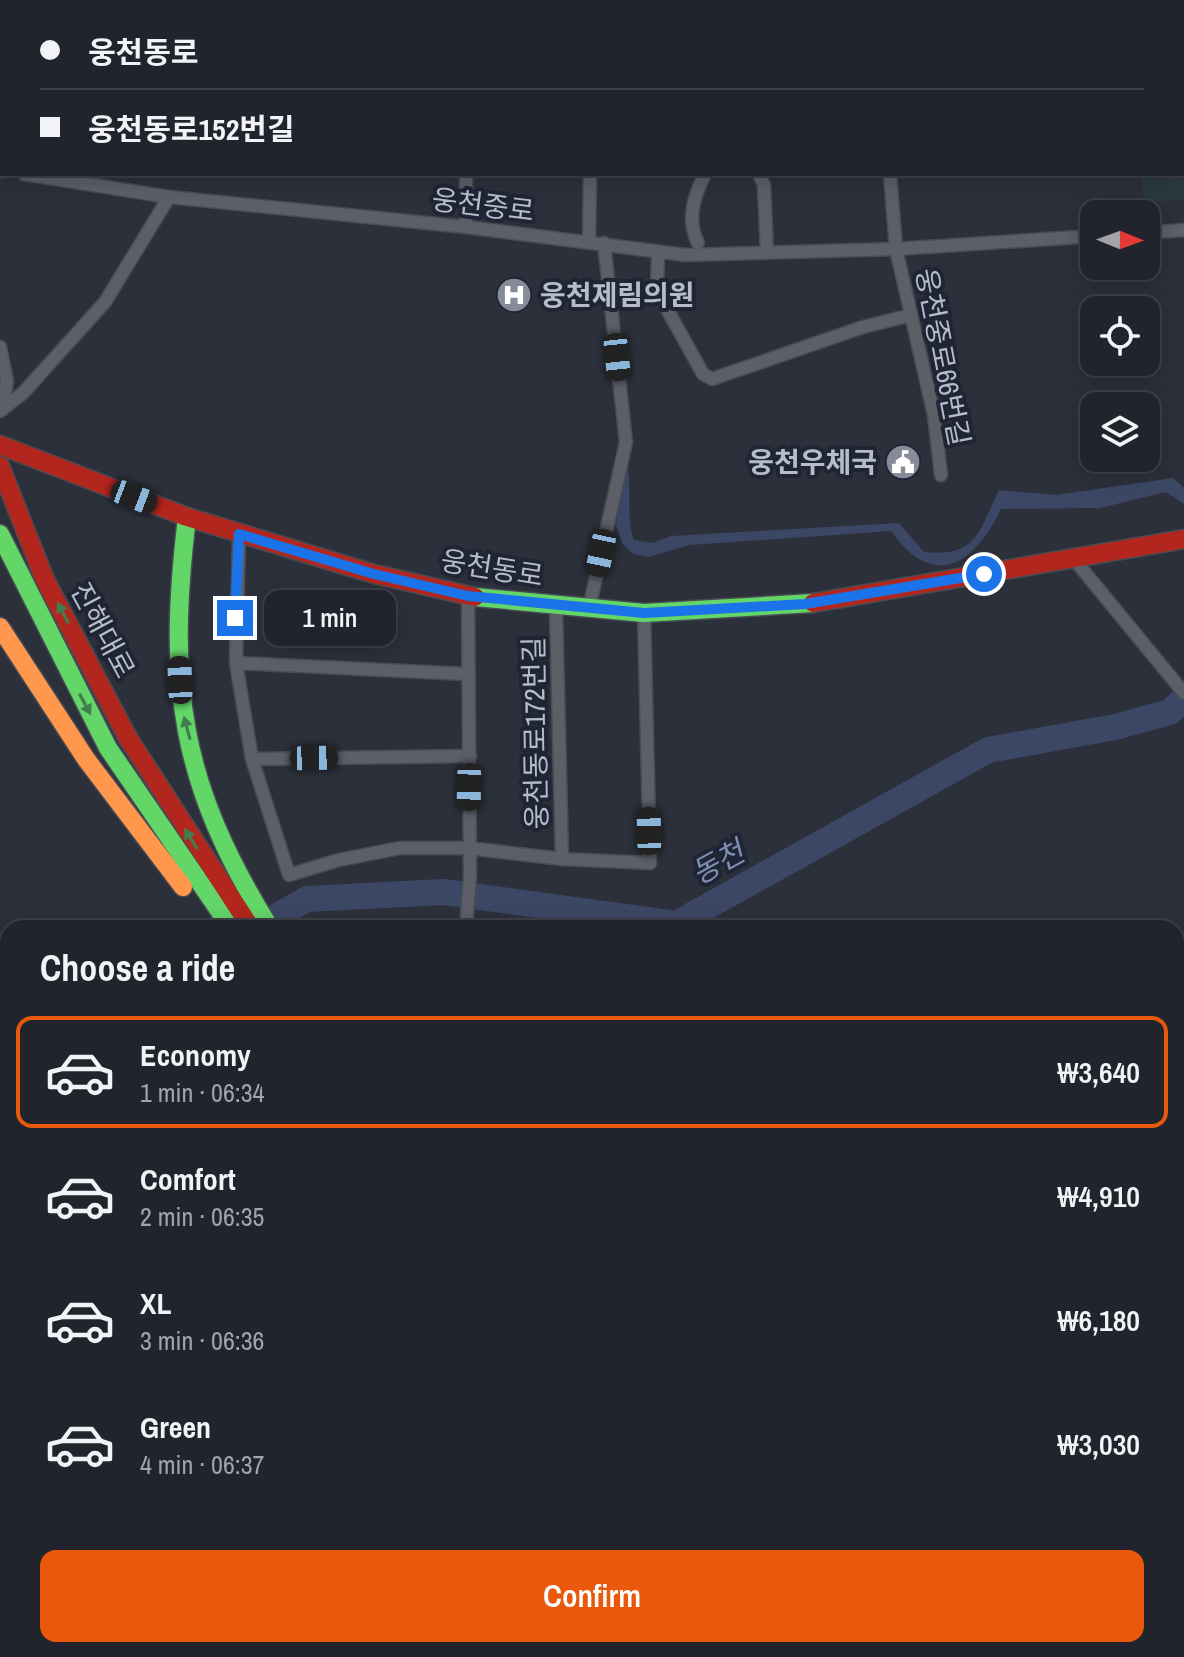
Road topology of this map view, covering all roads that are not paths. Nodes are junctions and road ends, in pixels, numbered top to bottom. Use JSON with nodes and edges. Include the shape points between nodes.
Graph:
{"nodes":[{"id":1,"x":37,"y":176,"type":"edge"},
{"id":2,"x":466,"y":176,"type":"edge"},
{"id":3,"x":590,"y":176,"type":"edge"},
{"id":4,"x":704,"y":176,"type":"edge"},
{"id":5,"x":760,"y":176,"type":"edge"},
{"id":6,"x":890,"y":176,"type":"edge"},
{"id":7,"x":169,"y":197,"type":"junction"},
{"id":8,"x":466,"y":227,"type":"junction"},
{"id":9,"x":1184,"y":230,"type":"edge"},
{"id":10,"x":1160,"y":232,"type":"edge"},
{"id":11,"x":1080,"y":237,"type":"edge"},
{"id":12,"x":589,"y":242,"type":"junction"},
{"id":13,"x":604,"y":243,"type":"junction"},
{"id":14,"x":698,"y":243,"type":"dead end"},
{"id":15,"x":896,"y":249,"type":"junction"},
{"id":16,"x":658,"y":253,"type":"junction"},
{"id":17,"x":767,"y":253,"type":"junction"},
{"id":18,"x":911,"y":315,"type":"junction"},
{"id":19,"x":0,"y":347,"type":"edge"},
{"id":20,"x":1,"y":410,"type":"edge"},
{"id":21,"x":0,"y":445,"type":"edge"},
{"id":22,"x":0,"y":466,"type":"edge"},
{"id":23,"x":941,"y":475,"type":"dead end"},
{"id":24,"x":187,"y":517,"type":"junction"},
{"id":25,"x":0,"y":534,"type":"edge"},
{"id":26,"x":239,"y":534,"type":"junction"},
{"id":27,"x":1184,"y":539,"type":"edge"},
{"id":28,"x":1073,"y":558,"type":"junction"},
{"id":29,"x":468,"y":596,"type":"junction"},
{"id":30,"x":556,"y":607,"type":"junction"},
{"id":31,"x":589,"y":609,"type":"junction"},
{"id":32,"x":644,"y":613,"type":"junction"},
{"id":33,"x":0,"y":627,"type":"edge"},
{"id":34,"x":236,"y":663,"type":"junction"},
{"id":35,"x":467,"y":674,"type":"junction"},
{"id":36,"x":1184,"y":693,"type":"edge"},
{"id":37,"x":470,"y":756,"type":"junction"},
{"id":38,"x":252,"y":759,"type":"junction"},
{"id":39,"x":468,"y":848,"type":"junction"},
{"id":40,"x":562,"y":859,"type":"junction"},
{"id":41,"x":202,"y":901,"type":"junction"},
{"id":42,"x":210,"y":920,"type":"edge"},
{"id":43,"x":222,"y":920,"type":"edge"},
{"id":44,"x":244,"y":920,"type":"edge"},
{"id":45,"x":265,"y":920,"type":"edge"},
{"id":46,"x":467,"y":920,"type":"edge"}],
"edges":[{"from":1,"to":7,"type":"street","name":"웅천중로"},
{"from":2,"to":8,"type":"street"},
{"from":3,"to":12,"type":"street"},
{"from":4,"to":14,"type":"street","via":[[694,195],[691,230]]},
{"from":5,"to":17,"type":"street"},
{"from":6,"to":15,"type":"street","name":"웅천중로66번길"},
{"from":7,"to":8,"type":"street","name":"웅천중로"},
{"from":7,"to":20,"type":"street","via":[[105,302],[23,393]]},
{"from":8,"to":12,"type":"street","name":"웅천중로"},
{"from":9,"to":10,"type":"street"},
{"from":11,"to":15,"type":"street","name":"웅천중로"},
{"from":12,"to":13,"type":"street","name":"웅천중로"},
{"from":13,"to":16,"type":"street","name":"웅천중로"},
{"from":13,"to":31,"type":"street","via":[[626,442]]},
{"from":15,"to":17,"type":"street","name":"웅천중로"},
{"from":15,"to":18,"type":"street","name":"웅천중로66번길"},
{"from":16,"to":17,"type":"street","name":"웅천중로"},
{"from":16,"to":18,"type":"street","via":[[657,291],[703,374],[712,379]]},
{"from":18,"to":23,"type":"street","name":"웅천중로66번길","via":[[934,415]]},
{"from":19,"to":20,"type":"street","via":[[7,381]]},
{"from":21,"to":24,"type":"main road","name":"웅천동로"},
{"from":44,"to":22,"type":"main road","name":"진해대로","one_way":true,"via":[[128,738],[45,580]]},
{"from":24,"to":26,"type":"main road","name":"웅천동로"},
{"from":45,"to":24,"type":"main road","one_way":true,"via":[[232,868],[181,706],[178,603]]},
{"from":25,"to":41,"type":"main road","name":"진해대로","one_way":true,"via":[[108,748]]},
{"from":26,"to":29,"type":"main road","name":"웅천동로"},
{"from":26,"to":34,"type":"street"},
{"from":27,"to":28,"type":"main road","name":"웅천동로"},
{"from":28,"to":32,"type":"main road","name":"웅천동로","via":[[805,604]]},
{"from":28,"to":36,"type":"street"},
{"from":29,"to":30,"type":"main road","name":"웅천동로"},
{"from":29,"to":35,"type":"street"},
{"from":30,"to":31,"type":"main road","name":"웅천동로"},
{"from":30,"to":40,"type":"street","name":"웅천동로172번길"},
{"from":31,"to":32,"type":"main road","name":"웅천동로"},
{"from":32,"to":40,"type":"street","name":"웅천동로172번길","via":[[650,863]]},
{"from":33,"to":41,"type":"main road","via":[[86,759]]},
{"from":34,"to":35,"type":"street"},
{"from":34,"to":38,"type":"street"},
{"from":35,"to":37,"type":"street"},
{"from":37,"to":38,"type":"street"},
{"from":37,"to":39,"type":"street"},
{"from":38,"to":39,"type":"street","name":"웅천동로172번길","via":[[289,875],[400,848]]},
{"from":39,"to":40,"type":"street","name":"웅천동로172번길"},
{"from":39,"to":46,"type":"street"},
{"from":41,"to":42,"type":"main road"},
{"from":41,"to":43,"type":"main road"}]}
